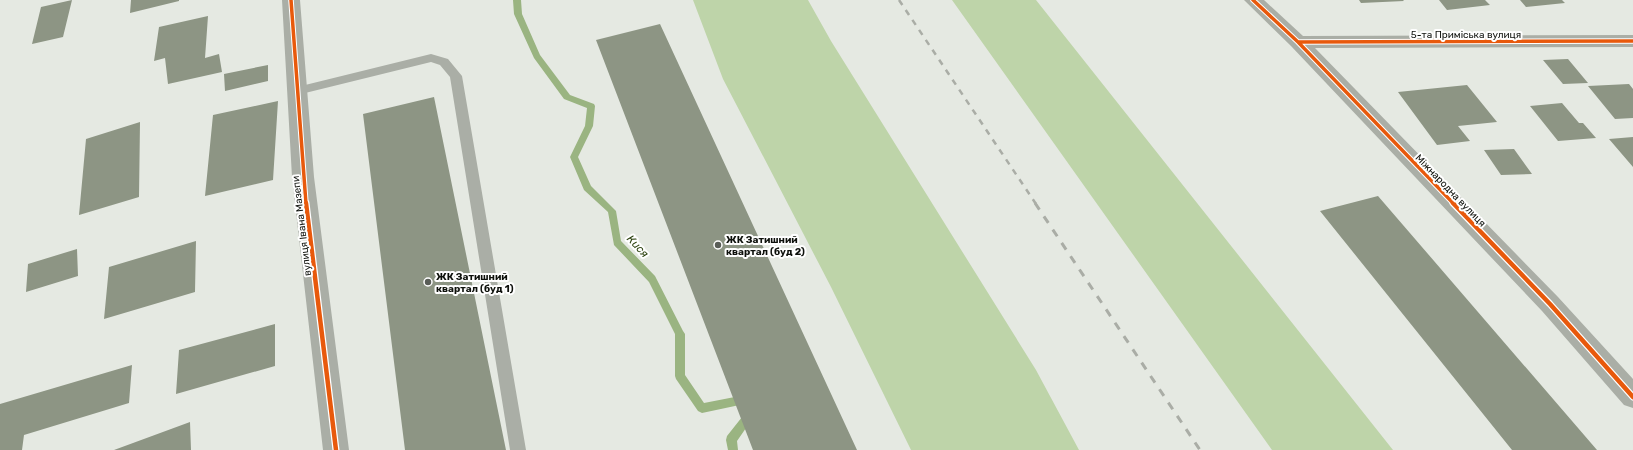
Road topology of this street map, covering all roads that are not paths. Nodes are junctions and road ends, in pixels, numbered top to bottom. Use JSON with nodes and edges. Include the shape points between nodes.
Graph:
{"nodes":[{"id":1,"x":291,"y":0,"type":"edge"},
{"id":2,"x":1253,"y":0,"type":"edge"},
{"id":3,"x":1298,"y":42,"type":"junction"},
{"id":4,"x":1633,"y":42,"type":"edge"},
{"id":5,"x":297,"y":91,"type":"junction"},
{"id":6,"x":1633,"y":396,"type":"edge"},
{"id":7,"x":336,"y":450,"type":"edge"},
{"id":8,"x":518,"y":450,"type":"edge"}],
"edges":[{"from":1,"to":5,"type":"street","name":"вулиця Івана Мазепи"},
{"from":2,"to":3,"type":"street","name":"Міжнародна вулиця"},
{"from":3,"to":4,"type":"street","name":"5-та Приміська вулиця"},
{"from":3,"to":6,"type":"street","name":"Міжнародна вулиця","via":[[1550,304]]},
{"from":5,"to":7,"type":"street","name":"вулиця Івана Мазепи","via":[[303,177]]},
{"from":5,"to":8,"type":"lane","via":[[431,58],[444,62],[456,76]]}]}
